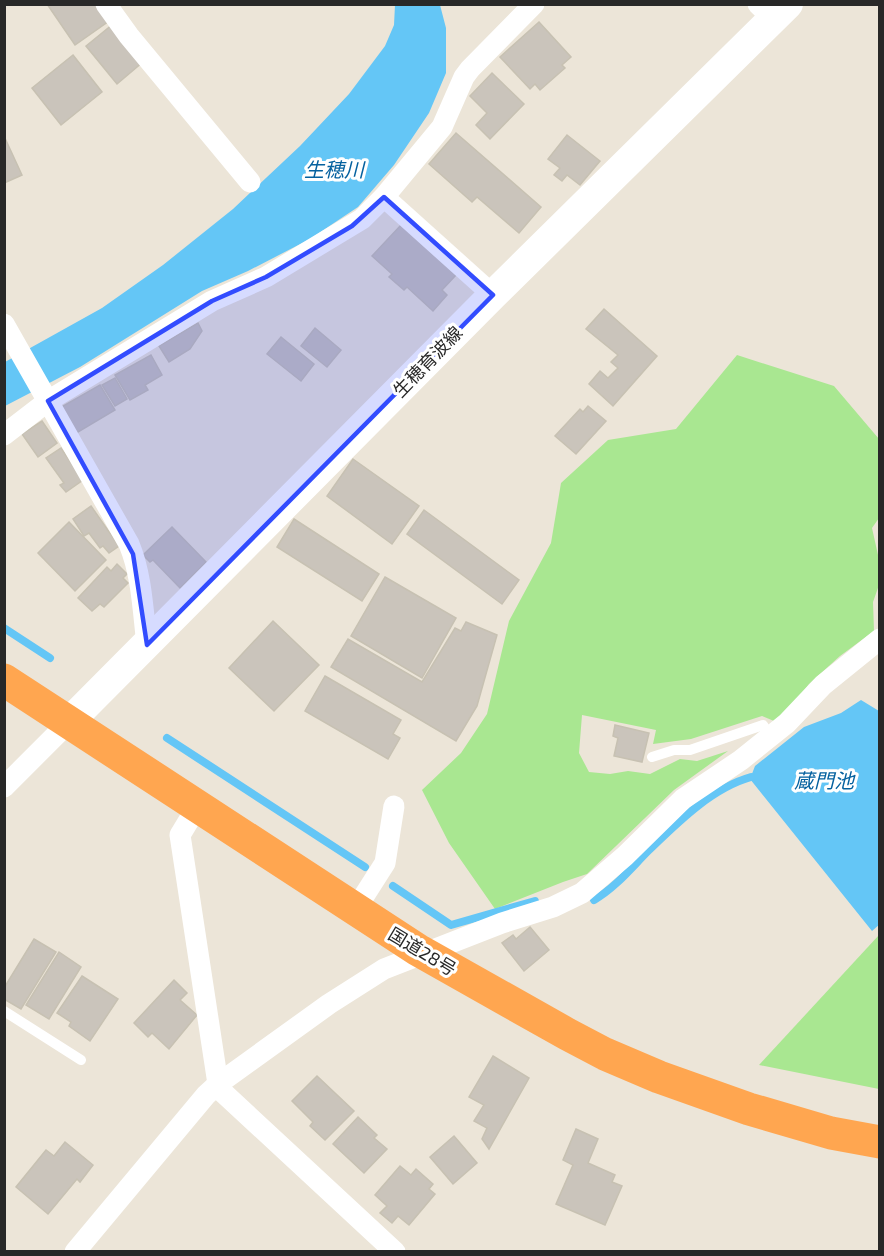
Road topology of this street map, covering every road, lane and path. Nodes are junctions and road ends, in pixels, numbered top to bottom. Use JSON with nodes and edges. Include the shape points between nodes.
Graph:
{"nodes":[{"id":1,"x":106,"y":4,"type":"edge"},
{"id":2,"x":534,"y":4,"type":"edge"},
{"id":3,"x":773,"y":9,"type":"edge"},
{"id":4,"x":250,"y":182,"type":"dead end"},
{"id":5,"x":384,"y":197,"type":"junction"},
{"id":6,"x":493,"y":296,"type":"junction"},
{"id":7,"x":4,"y":324,"type":"edge"},
{"id":8,"x":45,"y":396,"type":"junction"},
{"id":9,"x":4,"y":435,"type":"edge"},
{"id":10,"x":879,"y":639,"type":"edge"},
{"id":11,"x":147,"y":645,"type":"junction"},
{"id":12,"x":4,"y":680,"type":"edge"},
{"id":13,"x":69,"y":722,"type":"junction"},
{"id":14,"x":771,"y":736,"type":"junction"},
{"id":15,"x":652,"y":757,"type":"dead end"},
{"id":16,"x":4,"y":787,"type":"edge"},
{"id":17,"x":394,"y":806,"type":"dead end"},
{"id":18,"x":197,"y":807,"type":"junction"},
{"id":19,"x":356,"y":910,"type":"junction"},
{"id":20,"x":423,"y":953,"type":"junction"},
{"id":21,"x":4,"y":1011,"type":"edge"},
{"id":22,"x":81,"y":1060,"type":"dead end"},
{"id":23,"x":217,"y":1085,"type":"junction"},
{"id":24,"x":879,"y":1142,"type":"edge"},
{"id":25,"x":75,"y":1251,"type":"edge"},
{"id":26,"x":395,"y":1251,"type":"edge"}],
"edges":[{"from":1,"to":4,"type":"street"},
{"from":2,"to":5,"type":"street","via":[[470,69],[441,127]]},
{"from":3,"to":6,"type":"main road","name":"生穂育波線"},
{"from":5,"to":6,"type":"street"},
{"from":5,"to":8,"type":"street","via":[[352,226],[266,277],[212,301]]},
{"from":6,"to":11,"type":"main road","name":"生穂育波線"},
{"from":7,"to":8,"type":"street"},
{"from":8,"to":9,"type":"street"},
{"from":8,"to":11,"type":"street","via":[[134,554]]},
{"from":10,"to":14,"type":"street","via":[[823,685]]},
{"from":11,"to":13,"type":"main road","name":"生穂育波線"},
{"from":12,"to":13,"type":"highway","name":"国道28号"},
{"from":13,"to":16,"type":"street"},
{"from":13,"to":18,"type":"highway","name":"国道28号"},
{"from":14,"to":15,"type":"lane","via":[[763,725],[690,750]]},
{"from":14,"to":20,"type":"street","via":[[683,800],[582,893]]},
{"from":17,"to":19,"type":"street","via":[[385,863]]},
{"from":18,"to":19,"type":"highway","name":"国道28号"},
{"from":18,"to":23,"type":"street","via":[[180,835]]},
{"from":19,"to":20,"type":"highway","name":"国道28号"},
{"from":20,"to":23,"type":"street","via":[[384,969],[329,1004]]},
{"from":20,"to":24,"type":"highway","name":"国道28号","via":[[605,1054],[659,1077],[811,1127]]},
{"from":21,"to":22,"type":"lane"},
{"from":23,"to":25,"type":"street"},
{"from":23,"to":26,"type":"street"}]}
